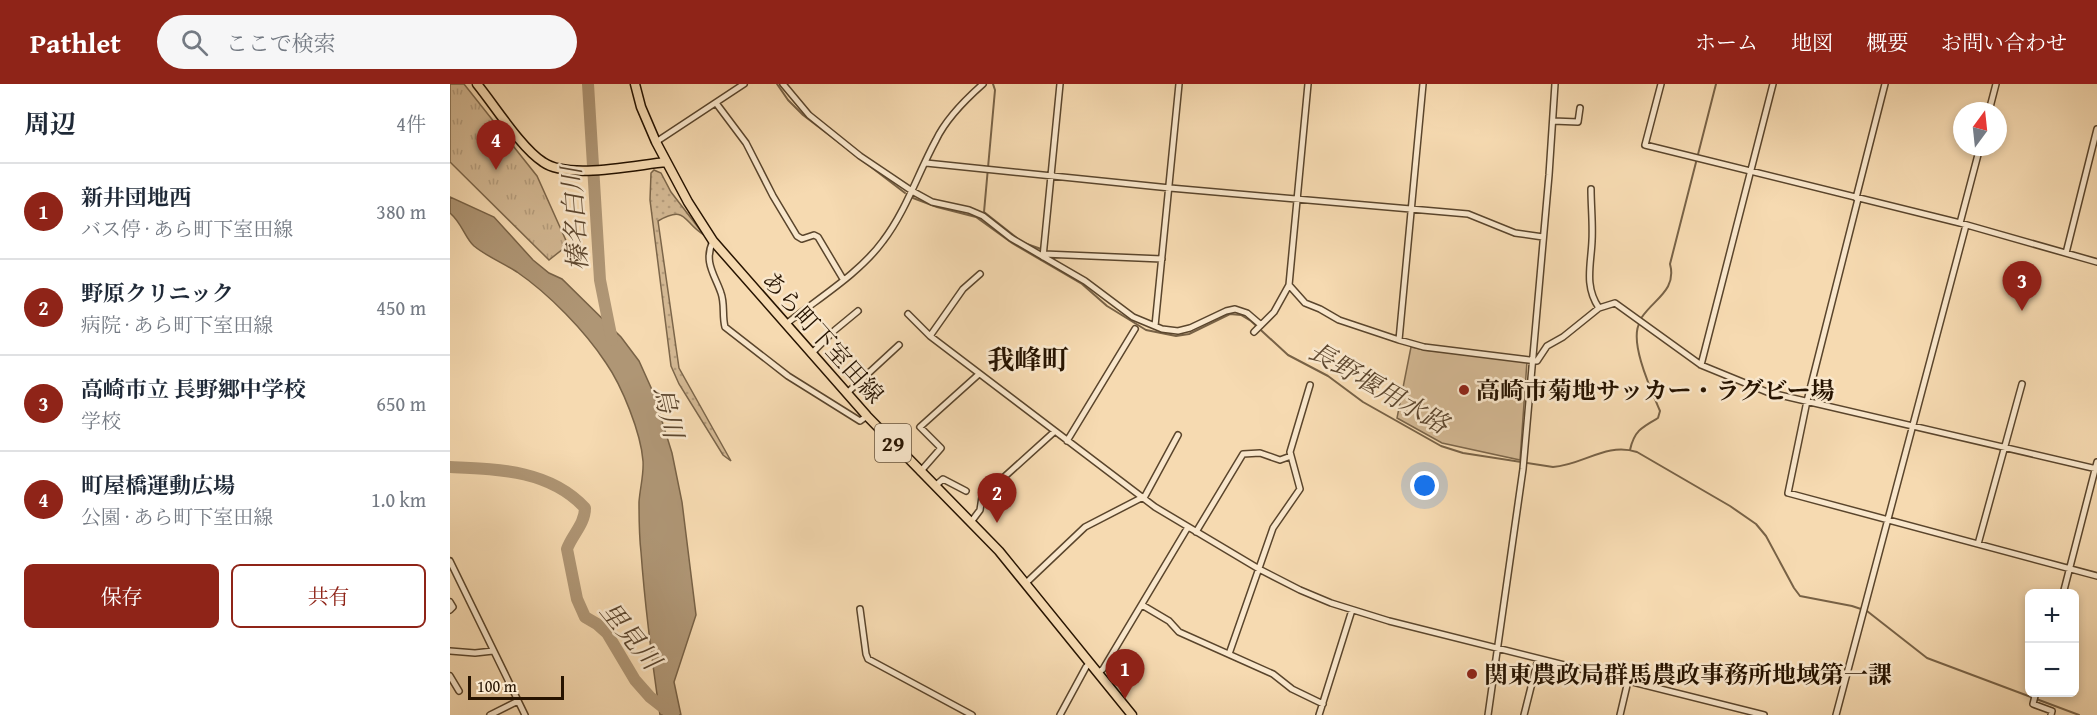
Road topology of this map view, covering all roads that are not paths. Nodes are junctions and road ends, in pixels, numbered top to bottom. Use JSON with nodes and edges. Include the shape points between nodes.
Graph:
{"nodes":[{"id":1,"x":477,"y":84,"type":"edge"},
{"id":2,"x":635,"y":84,"type":"edge"},
{"id":3,"x":744,"y":84,"type":"edge"},
{"id":4,"x":783,"y":84,"type":"edge"},
{"id":5,"x":982,"y":84,"type":"edge"},
{"id":6,"x":1060,"y":84,"type":"edge"},
{"id":7,"x":1179,"y":84,"type":"edge"},
{"id":8,"x":1308,"y":84,"type":"edge"},
{"id":9,"x":1423,"y":84,"type":"edge"},
{"id":10,"x":1555,"y":84,"type":"edge"},
{"id":11,"x":1661,"y":84,"type":"edge"},
{"id":12,"x":1773,"y":84,"type":"edge"},
{"id":13,"x":1885,"y":84,"type":"edge"},
{"id":14,"x":1996,"y":84,"type":"edge"},
{"id":15,"x":1991,"y":102,"type":"edge"},
{"id":16,"x":716,"y":103,"type":"junction"},
{"id":17,"x":1580,"y":108,"type":"dead end"},
{"id":18,"x":1553,"y":121,"type":"junction"},
{"id":19,"x":2097,"y":129,"type":"edge"},
{"id":20,"x":656,"y":142,"type":"junction"},
{"id":21,"x":1978,"y":156,"type":"edge"},
{"id":22,"x":666,"y":162,"type":"junction"},
{"id":23,"x":926,"y":163,"type":"junction"},
{"id":24,"x":1751,"y":171,"type":"junction"},
{"id":25,"x":1051,"y":176,"type":"junction"},
{"id":26,"x":1170,"y":188,"type":"junction"},
{"id":27,"x":1591,"y":189,"type":"dead end"},
{"id":28,"x":912,"y":191,"type":"junction"},
{"id":29,"x":1857,"y":198,"type":"junction"},
{"id":30,"x":1298,"y":199,"type":"junction"},
{"id":31,"x":1411,"y":209,"type":"junction"},
{"id":32,"x":1963,"y":224,"type":"junction"},
{"id":33,"x":1544,"y":237,"type":"junction"},
{"id":34,"x":713,"y":241,"type":"junction"},
{"id":35,"x":2066,"y":253,"type":"junction"},
{"id":36,"x":1044,"y":255,"type":"junction"},
{"id":37,"x":1162,"y":259,"type":"junction"},
{"id":38,"x":2097,"y":262,"type":"edge"},
{"id":39,"x":980,"y":274,"type":"dead end"},
{"id":40,"x":843,"y":279,"type":"junction"},
{"id":41,"x":1289,"y":285,"type":"junction"},
{"id":42,"x":1599,"y":308,"type":"junction"},
{"id":43,"x":858,"y":311,"type":"dead end"},
{"id":44,"x":908,"y":314,"type":"dead end"},
{"id":45,"x":785,"y":325,"type":"junction"},
{"id":46,"x":1155,"y":326,"type":"junction"},
{"id":47,"x":1135,"y":329,"type":"dead end"},
{"id":48,"x":930,"y":336,"type":"junction"},
{"id":49,"x":1399,"y":340,"type":"junction"},
{"id":50,"x":899,"y":345,"type":"dead end"},
{"id":51,"x":811,"y":354,"type":"junction"},
{"id":52,"x":1531,"y":360,"type":"junction"},
{"id":53,"x":1701,"y":365,"type":"junction"},
{"id":54,"x":979,"y":374,"type":"junction"},
{"id":55,"x":2022,"y":384,"type":"dead end"},
{"id":56,"x":1310,"y":385,"type":"dead end"},
{"id":57,"x":848,"y":393,"type":"junction"},
{"id":58,"x":1807,"y":401,"type":"junction"},
{"id":59,"x":867,"y":416,"type":"junction"},
{"id":60,"x":1911,"y":426,"type":"junction"},
{"id":61,"x":1054,"y":432,"type":"junction"},
{"id":62,"x":1178,"y":435,"type":"dead end"},
{"id":63,"x":1066,"y":441,"type":"junction"},
{"id":64,"x":2004,"y":448,"type":"junction"},
{"id":65,"x":1291,"y":456,"type":"junction"},
{"id":66,"x":2097,"y":462,"type":"edge"},
{"id":67,"x":2096,"y":469,"type":"edge"},
{"id":68,"x":920,"y":472,"type":"junction"},
{"id":69,"x":935,"y":486,"type":"junction"},
{"id":70,"x":966,"y":491,"type":"dead end"},
{"id":71,"x":1142,"y":498,"type":"junction"},
{"id":72,"x":1887,"y":520,"type":"junction"},
{"id":73,"x":971,"y":522,"type":"junction"},
{"id":74,"x":1188,"y":527,"type":"junction"},
{"id":75,"x":1196,"y":532,"type":"junction"},
{"id":76,"x":1978,"y":544,"type":"junction"},
{"id":77,"x":450,"y":561,"type":"edge"},
{"id":78,"x":2070,"y":568,"type":"junction"},
{"id":79,"x":1259,"y":569,"type":"junction"},
{"id":80,"x":2097,"y":576,"type":"edge"},
{"id":81,"x":1026,"y":583,"type":"junction"},
{"id":82,"x":2064,"y":589,"type":"edge"},
{"id":83,"x":450,"y":602,"type":"edge"},
{"id":84,"x":1142,"y":605,"type":"junction"},
{"id":85,"x":860,"y":609,"type":"dead end"},
{"id":86,"x":450,"y":610,"type":"edge"},
{"id":87,"x":1352,"y":610,"type":"junction"},
{"id":88,"x":1498,"y":649,"type":"junction"},
{"id":89,"x":450,"y":651,"type":"edge"},
{"id":90,"x":493,"y":651,"type":"junction"},
{"id":91,"x":1229,"y":654,"type":"junction"},
{"id":92,"x":1538,"y":659,"type":"junction"},
{"id":93,"x":1090,"y":663,"type":"junction"},
{"id":94,"x":1098,"y":673,"type":"junction"},
{"id":95,"x":450,"y":676,"type":"edge"},
{"id":96,"x":1628,"y":681,"type":"junction"},
{"id":97,"x":459,"y":691,"type":"dead end"},
{"id":98,"x":2035,"y":697,"type":"edge"},
{"id":99,"x":518,"y":701,"type":"junction"},
{"id":100,"x":1323,"y":704,"type":"junction"},
{"id":101,"x":1731,"y":707,"type":"junction"},
{"id":102,"x":2052,"y":713,"type":"edge"},
{"id":103,"x":1322,"y":714,"type":"edge"},
{"id":104,"x":490,"y":715,"type":"edge"},
{"id":105,"x":525,"y":715,"type":"edge"},
{"id":106,"x":972,"y":715,"type":"edge"},
{"id":107,"x":1060,"y":715,"type":"edge"},
{"id":108,"x":1132,"y":715,"type":"edge"},
{"id":109,"x":1488,"y":715,"type":"edge"},
{"id":110,"x":1524,"y":715,"type":"edge"},
{"id":111,"x":1620,"y":715,"type":"edge"},
{"id":112,"x":1729,"y":715,"type":"edge"},
{"id":113,"x":1764,"y":715,"type":"edge"},
{"id":114,"x":1836,"y":715,"type":"edge"}],
"edges":[{"from":1,"to":22,"type":"main road","via":[[531,153],[550,167],[579,171]]},
{"from":2,"to":20,"type":"main road","name":"あら町下室田線","number":"29"},
{"from":3,"to":16,"type":"street"},
{"from":4,"to":28,"type":"street","via":[[809,115]]},
{"from":5,"to":23,"type":"street","via":[[941,131]]},
{"from":6,"to":25,"type":"street"},
{"from":7,"to":26,"type":"street"},
{"from":8,"to":30,"type":"street"},
{"from":9,"to":31,"type":"street"},
{"from":10,"to":18,"type":"street"},
{"from":11,"to":24,"type":"street","via":[[1646,145]]},
{"from":12,"to":24,"type":"street"},
{"from":13,"to":29,"type":"street"},
{"from":14,"to":15,"type":"street"},
{"from":16,"to":20,"type":"street"},
{"from":16,"to":40,"type":"street","via":[[746,143],[797,236],[816,235]]},
{"from":17,"to":18,"type":"street","via":[[1578,122]]},
{"from":18,"to":33,"type":"street"},
{"from":19,"to":35,"type":"street"},
{"from":20,"to":22,"type":"main road","name":"あら町下室田線","number":"29"},
{"from":21,"to":32,"type":"street"},
{"from":22,"to":34,"type":"main road","name":"あら町下室田線","number":"29"},
{"from":23,"to":25,"type":"street"},
{"from":23,"to":28,"type":"street"},
{"from":24,"to":29,"type":"street"},
{"from":24,"to":53,"type":"street"},
{"from":25,"to":26,"type":"street"},
{"from":25,"to":36,"type":"street"},
{"from":26,"to":30,"type":"street"},
{"from":26,"to":37,"type":"street"},
{"from":27,"to":42,"type":"street","via":[[1589,285]]},
{"from":28,"to":36,"type":"street","via":[[932,202],[983,216],[1011,238]]},
{"from":28,"to":40,"type":"street","via":[[884,241]]},
{"from":29,"to":32,"type":"street"},
{"from":29,"to":58,"type":"street"},
{"from":30,"to":31,"type":"street"},
{"from":30,"to":41,"type":"street"},
{"from":31,"to":33,"type":"street","via":[[1472,214],[1515,233]]},
{"from":31,"to":49,"type":"street"},
{"from":32,"to":35,"type":"street"},
{"from":32,"to":60,"type":"street","via":[[1945,308]]},
{"from":33,"to":52,"type":"street"},
{"from":34,"to":45,"type":"main road","name":"あら町下室田線","number":"29"},
{"from":34,"to":59,"type":"street","via":[[711,271],[721,293],[725,327],[800,384],[860,421]]},
{"from":35,"to":38,"type":"street"},
{"from":36,"to":37,"type":"street"},
{"from":36,"to":46,"type":"street","via":[[1128,314]]},
{"from":37,"to":46,"type":"street"},
{"from":39,"to":48,"type":"street","via":[[963,289]]},
{"from":40,"to":45,"type":"street"},
{"from":41,"to":46,"type":"street","via":[[1274,312],[1258,328],[1247,313],[1235,309],[1185,329],[1173,331]]},
{"from":41,"to":49,"type":"street","via":[[1305,303],[1339,320]]},
{"from":42,"to":52,"type":"street","via":[[1547,346],[1537,361]]},
{"from":42,"to":53,"type":"street","via":[[1620,304]]},
{"from":43,"to":51,"type":"street"},
{"from":44,"to":48,"type":"street"},
{"from":45,"to":51,"type":"main road","name":"あら町下室田線","number":"29"},
{"from":47,"to":63,"type":"street"},
{"from":48,"to":54,"type":"street"},
{"from":49,"to":52,"type":"street","via":[[1424,347]]},
{"from":50,"to":57,"type":"street"},
{"from":51,"to":57,"type":"main road","name":"あら町下室田線","number":"29"},
{"from":52,"to":88,"type":"street","via":[[1523,463]]},
{"from":53,"to":58,"type":"street","via":[[1767,392]]},
{"from":54,"to":61,"type":"street"},
{"from":54,"to":68,"type":"street","via":[[920,427],[941,448]]},
{"from":55,"to":64,"type":"street"},
{"from":56,"to":65,"type":"street"},
{"from":57,"to":59,"type":"main road","name":"あら町下室田線","number":"29"},
{"from":58,"to":60,"type":"street"},
{"from":58,"to":72,"type":"street","via":[[1788,493]]},
{"from":59,"to":68,"type":"main road","name":"あら町下室田線","number":"29"},
{"from":60,"to":64,"type":"street"},
{"from":60,"to":72,"type":"street"},
{"from":61,"to":63,"type":"street"},
{"from":61,"to":73,"type":"street","via":[[982,496],[980,510]]},
{"from":62,"to":71,"type":"street"},
{"from":63,"to":71,"type":"street"},
{"from":64,"to":67,"type":"street"},
{"from":64,"to":76,"type":"street"},
{"from":65,"to":75,"type":"street","via":[[1280,460],[1260,453],[1244,454]]},
{"from":65,"to":79,"type":"street","via":[[1300,489],[1273,528]]},
{"from":66,"to":67,"type":"street"},
{"from":67,"to":78,"type":"street"},
{"from":68,"to":69,"type":"main road","name":"あら町下室田線","number":"29"},
{"from":69,"to":70,"type":"street","via":[[943,479]]},
{"from":69,"to":73,"type":"main road","name":"あら町下室田線","number":"29"},
{"from":71,"to":74,"type":"street"},
{"from":71,"to":81,"type":"street","via":[[1085,527]]},
{"from":72,"to":76,"type":"street"},
{"from":72,"to":114,"type":"street"},
{"from":73,"to":81,"type":"main road","name":"あら町下室田線","number":"29"},
{"from":74,"to":75,"type":"street"},
{"from":74,"to":84,"type":"street"},
{"from":75,"to":79,"type":"street"},
{"from":76,"to":78,"type":"street"},
{"from":77,"to":90,"type":"street"},
{"from":78,"to":80,"type":"street"},
{"from":78,"to":82,"type":"street"},
{"from":79,"to":87,"type":"street"},
{"from":79,"to":91,"type":"street"},
{"from":81,"to":93,"type":"main road","name":"あら町下室田線","number":"29"},
{"from":83,"to":86,"type":"street"},
{"from":84,"to":91,"type":"street","via":[[1179,632]]},
{"from":84,"to":94,"type":"street"},
{"from":85,"to":106,"type":"street","via":[[868,659]]},
{"from":87,"to":88,"type":"street"},
{"from":87,"to":100,"type":"street"},
{"from":88,"to":92,"type":"street"},
{"from":88,"to":109,"type":"street"},
{"from":89,"to":90,"type":"street"},
{"from":90,"to":99,"type":"street"},
{"from":91,"to":100,"type":"street","via":[[1273,674],[1292,689]]},
{"from":92,"to":96,"type":"street"},
{"from":92,"to":110,"type":"street"},
{"from":93,"to":94,"type":"main road","name":"あら町下室田線","number":"29"},
{"from":93,"to":107,"type":"street"},
{"from":94,"to":108,"type":"main road","name":"あら町下室田線","number":"29"},
{"from":95,"to":97,"type":"street"},
{"from":96,"to":101,"type":"street"},
{"from":96,"to":111,"type":"street"},
{"from":98,"to":102,"type":"street","via":[[2033,703]]},
{"from":99,"to":104,"type":"street"},
{"from":99,"to":105,"type":"street"},
{"from":100,"to":103,"type":"street"},
{"from":101,"to":112,"type":"street"},
{"from":101,"to":113,"type":"street"}]}
